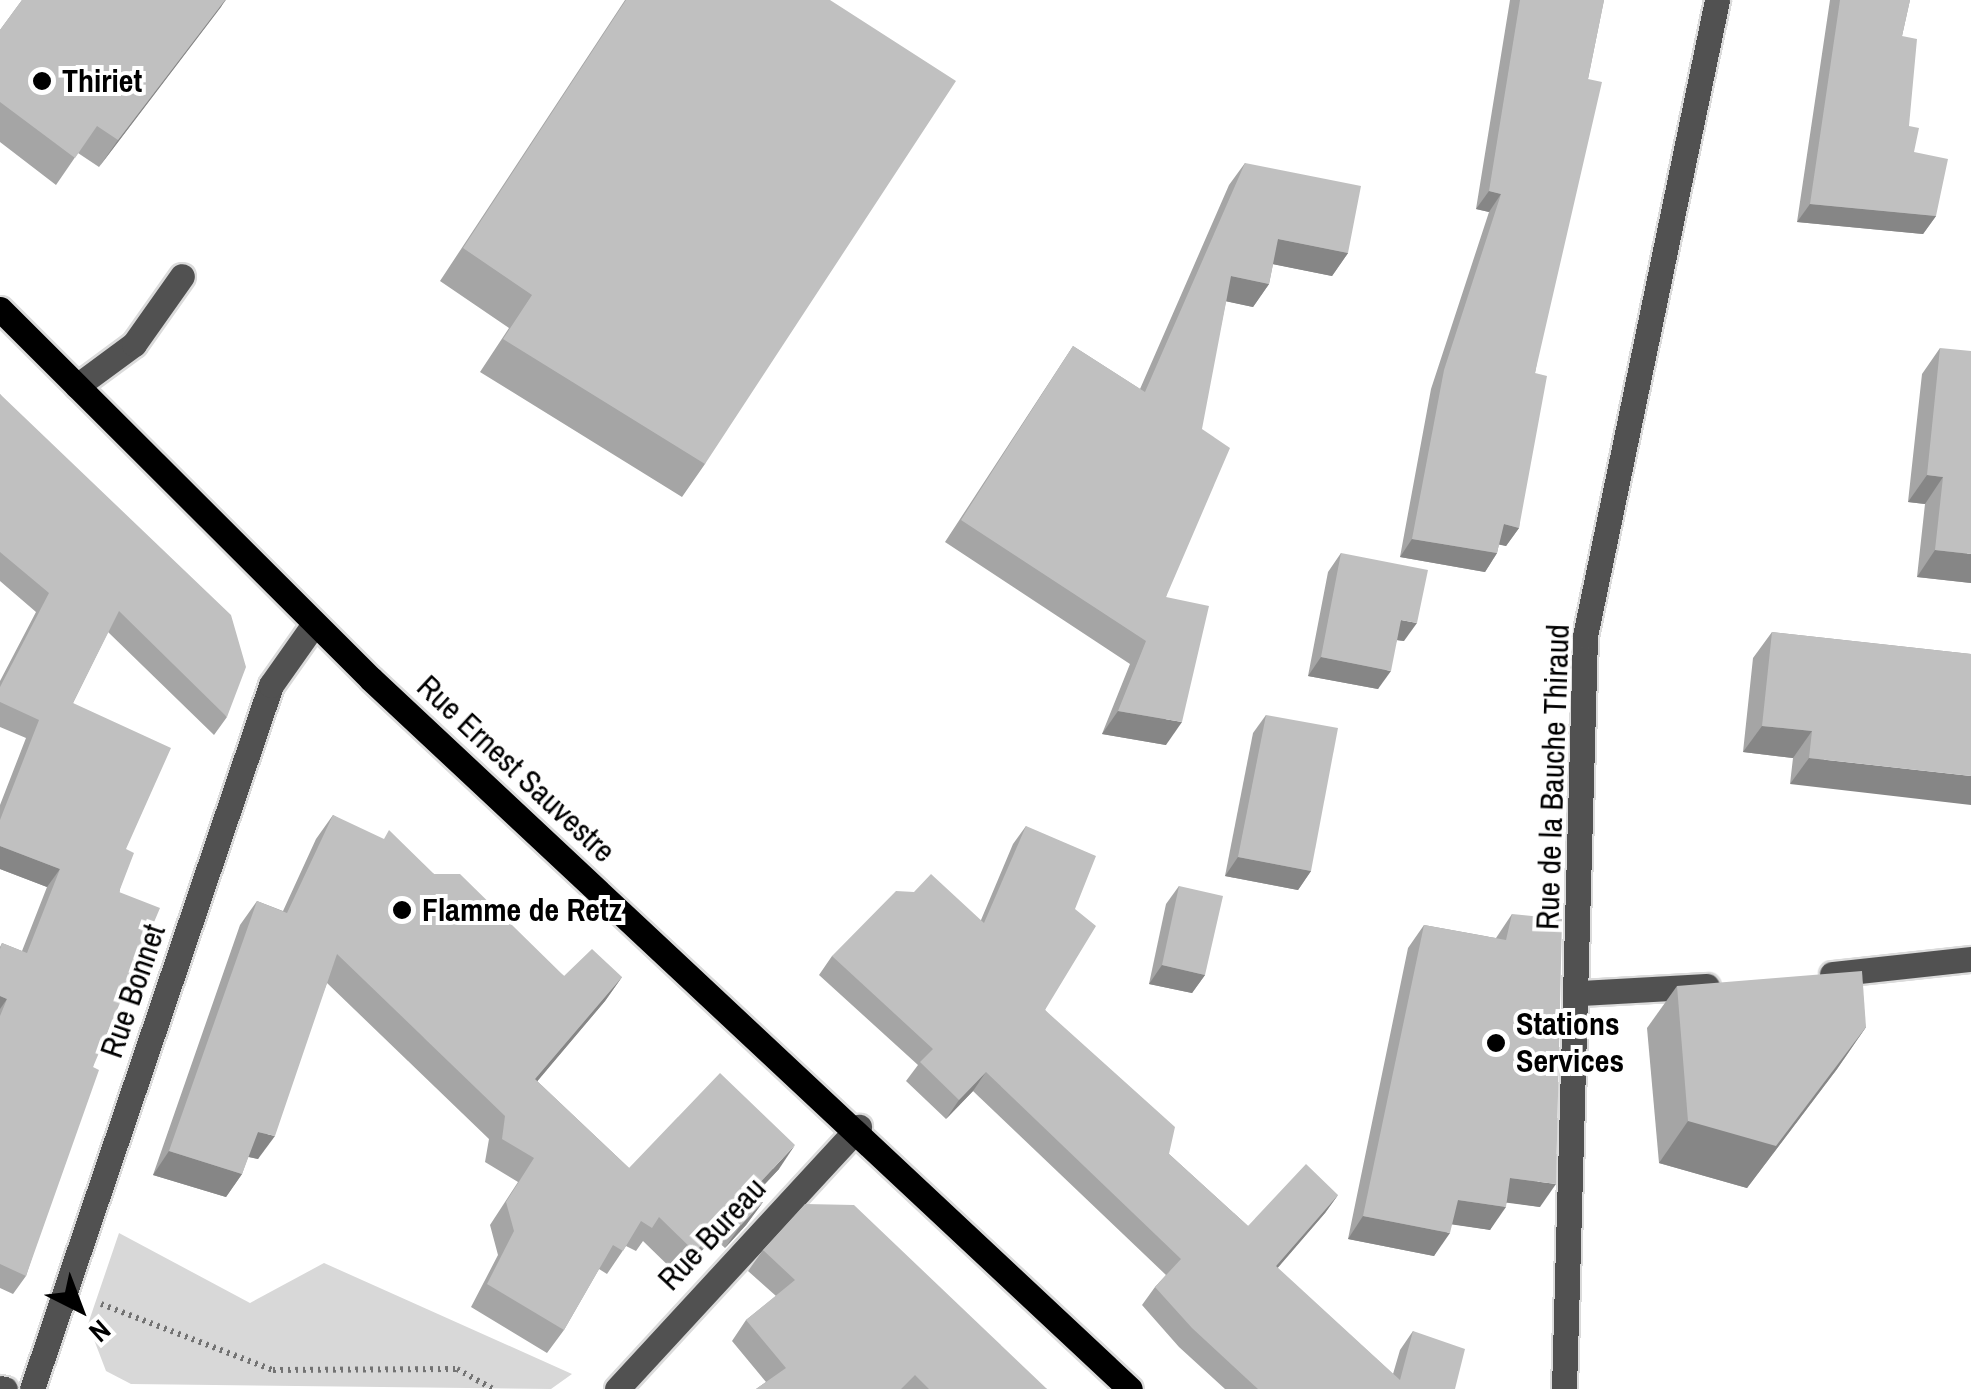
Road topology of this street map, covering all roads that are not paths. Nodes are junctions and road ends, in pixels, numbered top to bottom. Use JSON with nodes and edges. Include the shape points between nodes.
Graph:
{"nodes":[{"id":1,"x":1717,"y":0,"type":"edge"},
{"id":2,"x":182,"y":276,"type":"dead end"},
{"id":3,"x":0,"y":309,"type":"edge"},
{"id":4,"x":77,"y":386,"type":"junction"},
{"id":5,"x":314,"y":624,"type":"junction"},
{"id":6,"x":1971,"y":958,"type":"edge"},
{"id":7,"x":1810,"y":976,"type":"edge"},
{"id":8,"x":1731,"y":984,"type":"edge"},
{"id":9,"x":1580,"y":993,"type":"junction"},
{"id":10,"x":858,"y":1127,"type":"junction"},
{"id":11,"x":32,"y":1389,"type":"edge"},
{"id":12,"x":616,"y":1389,"type":"edge"},
{"id":13,"x":1130,"y":1389,"type":"edge"},
{"id":14,"x":1564,"y":1389,"type":"edge"}],
"edges":[{"from":1,"to":9,"type":"street","name":"Rue de la Bauche Thiraud","via":[[1585,636]]},
{"from":2,"to":4,"type":"street","via":[[134,344]]},
{"from":3,"to":4,"type":"main road","name":"Rue Ernest Sauvestre"},
{"from":4,"to":5,"type":"main road","name":"Rue Ernest Sauvestre"},
{"from":5,"to":10,"type":"main road","name":"Rue Ernest Sauvestre"},
{"from":5,"to":11,"type":"street","name":"Rue Bonnet","via":[[272,684]]},
{"from":6,"to":7,"type":"street"},
{"from":8,"to":9,"type":"street"},
{"from":9,"to":14,"type":"street","name":"Rue de la Bauche Thiraud"},
{"from":10,"to":12,"type":"street","name":"Rue Bureau"},
{"from":10,"to":13,"type":"main road","name":"Rue Ernest Sauvestre"}]}
